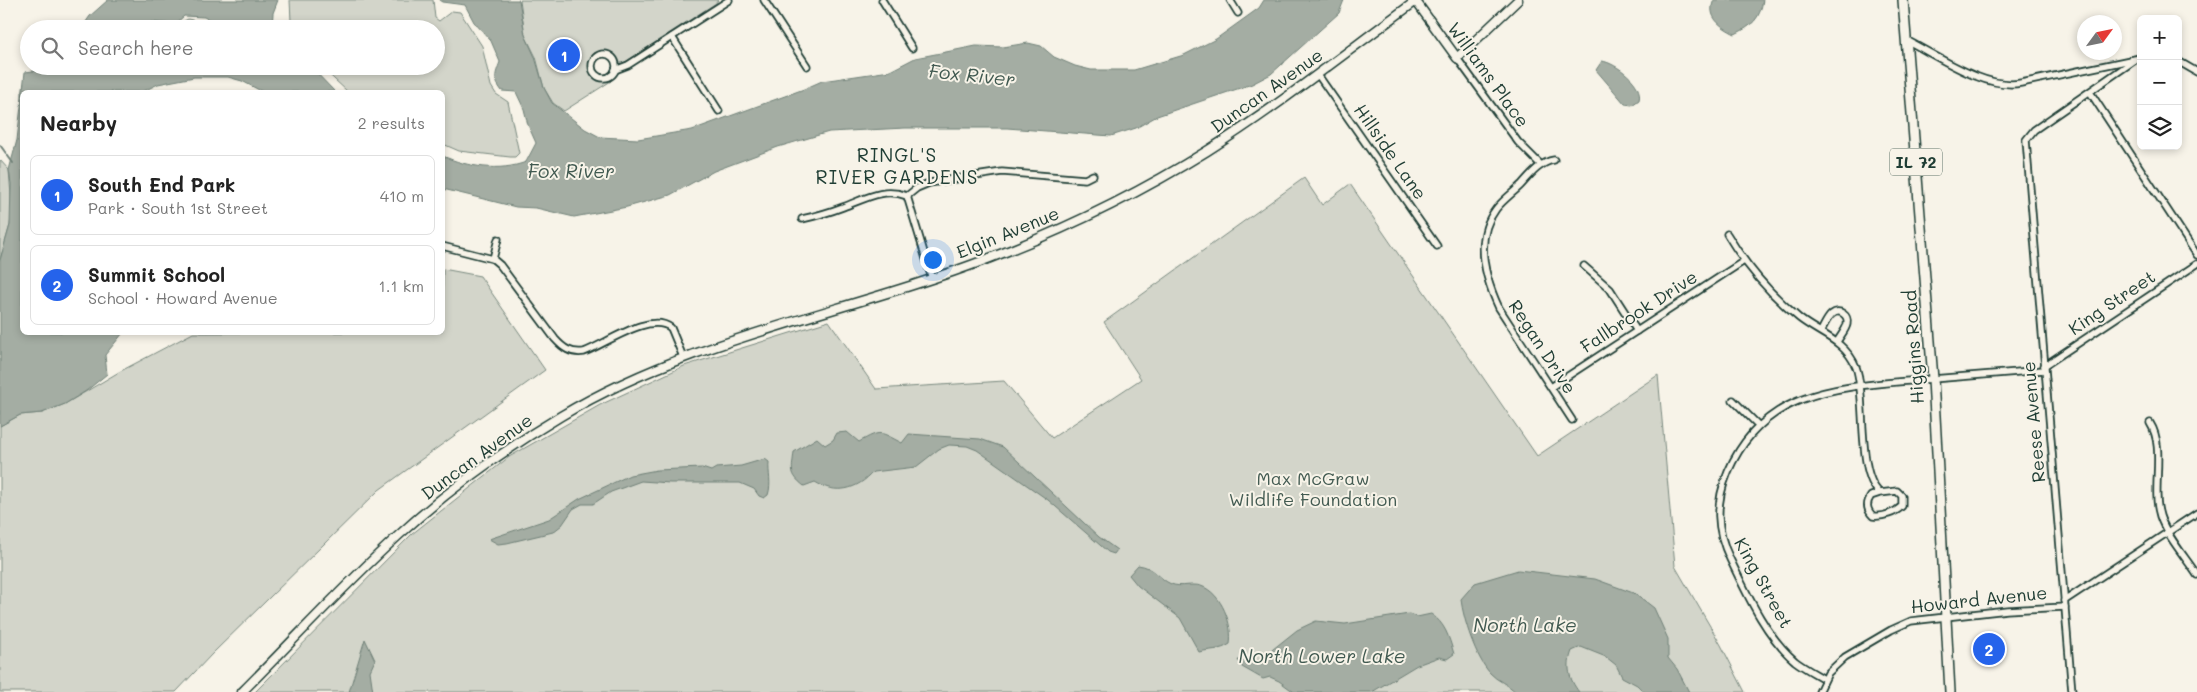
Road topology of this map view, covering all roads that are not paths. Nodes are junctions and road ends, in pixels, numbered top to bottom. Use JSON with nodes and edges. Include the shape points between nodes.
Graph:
{"nodes":[{"id":1,"x":764,"y":0,"type":"edge"},
{"id":2,"x":882,"y":0,"type":"edge"},
{"id":3,"x":1230,"y":0,"type":"edge"},
{"id":4,"x":1415,"y":0,"type":"edge"},
{"id":5,"x":1518,"y":0,"type":"edge"},
{"id":6,"x":1903,"y":0,"type":"edge"},
{"id":7,"x":727,"y":1,"type":"edge"},
{"id":8,"x":1238,"y":12,"type":"dead end"},
{"id":9,"x":672,"y":37,"type":"junction"},
{"id":10,"x":1906,"y":40,"type":"junction"},
{"id":11,"x":912,"y":48,"type":"dead end"},
{"id":12,"x":1457,"y":58,"type":"junction"},
{"id":13,"x":2137,"y":58,"type":"edge"},
{"id":14,"x":2137,"y":59,"type":"edge"},
{"id":15,"x":2182,"y":64,"type":"edge"},
{"id":16,"x":807,"y":66,"type":"dead end"},
{"id":17,"x":614,"y":70,"type":"junction"},
{"id":18,"x":2197,"y":72,"type":"edge"},
{"id":19,"x":1318,"y":75,"type":"junction"},
{"id":20,"x":2090,"y":92,"type":"junction"},
{"id":21,"x":719,"y":111,"type":"dead end"},
{"id":22,"x":1554,"y":160,"type":"dead end"},
{"id":23,"x":1541,"y":165,"type":"junction"},
{"id":24,"x":1093,"y":175,"type":"dead end"},
{"id":25,"x":907,"y":196,"type":"junction"},
{"id":26,"x":1129,"y":196,"type":"joint"},
{"id":27,"x":802,"y":219,"type":"dead end"},
{"id":28,"x":1727,"y":234,"type":"dead end"},
{"id":29,"x":498,"y":239,"type":"dead end"},
{"id":30,"x":1437,"y":246,"type":"dead end"},
{"id":31,"x":445,"y":247,"type":"edge"},
{"id":32,"x":2197,"y":255,"type":"edge"},
{"id":33,"x":493,"y":259,"type":"junction"},
{"id":34,"x":1744,"y":261,"type":"junction"},
{"id":35,"x":2197,"y":264,"type":"edge"},
{"id":36,"x":1584,"y":266,"type":"dead end"},
{"id":37,"x":932,"y":279,"type":"junction"},
{"id":38,"x":781,"y":326,"type":"joint"},
{"id":39,"x":1637,"y":331,"type":"junction"},
{"id":40,"x":1821,"y":331,"type":"junction"},
{"id":41,"x":1837,"y":342,"type":"junction"},
{"id":42,"x":683,"y":357,"type":"junction"},
{"id":43,"x":2044,"y":368,"type":"junction"},
{"id":44,"x":1933,"y":379,"type":"junction"},
{"id":45,"x":1860,"y":385,"type":"junction"},
{"id":46,"x":1551,"y":387,"type":"junction"},
{"id":47,"x":1733,"y":400,"type":"dead end"},
{"id":48,"x":1572,"y":420,"type":"dead end"},
{"id":49,"x":2150,"y":424,"type":"dead end"},
{"id":50,"x":1759,"y":426,"type":"junction"},
{"id":51,"x":1880,"y":492,"type":"junction"},
{"id":52,"x":2197,"y":513,"type":"edge"},
{"id":53,"x":2168,"y":532,"type":"junction"},
{"id":54,"x":2197,"y":575,"type":"edge"},
{"id":55,"x":2065,"y":604,"type":"junction"},
{"id":56,"x":1945,"y":617,"type":"junction"},
{"id":57,"x":1824,"y":679,"type":"junction"},
{"id":58,"x":242,"y":692,"type":"edge"},
{"id":59,"x":1819,"y":692,"type":"edge"},
{"id":60,"x":1950,"y":692,"type":"edge"},
{"id":61,"x":2072,"y":692,"type":"edge"}],
"edges":[{"from":1,"to":16,"type":"street"},
{"from":2,"to":11,"type":"street"},
{"from":3,"to":8,"type":"street"},
{"from":4,"to":12,"type":"street","name":"Williams Place"},
{"from":4,"to":19,"type":"street","name":"Duncan Avenue"},
{"from":5,"to":12,"type":"street"},
{"from":6,"to":10,"type":"main road","name":"Higgins Road","number":"IL 72"},
{"from":7,"to":9,"type":"street"},
{"from":9,"to":17,"type":"street","via":[[628,65]]},
{"from":9,"to":21,"type":"street"},
{"from":10,"to":13,"type":"street","via":[[1980,78],[2002,85]]},
{"from":10,"to":44,"type":"main road","name":"Higgins Road","number":"IL 72"},
{"from":12,"to":23,"type":"street","name":"Williams Place","via":[[1518,142]]},
{"from":14,"to":20,"type":"street"},
{"from":15,"to":18,"type":"street"},
{"from":17,"to":17,"type":"street","via":[[615,62],[607,54],[597,56],[592,62],[592,69],[600,77],[607,77]]},
{"from":19,"to":26,"type":"street","name":"Duncan Avenue","via":[[1210,149]]},
{"from":19,"to":30,"type":"street","name":"Hillside Lane"},
{"from":20,"to":32,"type":"street"},
{"from":20,"to":43,"type":"street","name":"Reese Avenue","via":[[2029,134],[2026,140]]},
{"from":22,"to":23,"type":"street"},
{"from":23,"to":46,"type":"street","name":"Regan Drive","via":[[1501,204],[1487,225],[1483,250],[1500,311]]},
{"from":24,"to":25,"type":"street","via":[[1085,179],[994,173],[926,184]]},
{"from":25,"to":27,"type":"street","via":[[878,193]]},
{"from":25,"to":37,"type":"street"},
{"from":26,"to":37,"type":"street","name":"Elgin Avenue","via":[[1024,244]]},
{"from":28,"to":34,"type":"street"},
{"from":29,"to":33,"type":"street"},
{"from":31,"to":33,"type":"street"},
{"from":33,"to":42,"type":"street","via":[[566,349],[584,352],[637,327],[657,323],[671,328]]},
{"from":34,"to":39,"type":"street","name":"Fallbrook Drive"},
{"from":34,"to":40,"type":"street","via":[[1796,315]]},
{"from":35,"to":43,"type":"street","name":"King Street"},
{"from":36,"to":39,"type":"street","via":[[1607,287]]},
{"from":37,"to":38,"type":"street","name":"Elgin Avenue"},
{"from":38,"to":42,"type":"street","name":"Duncan Avenue"},
{"from":39,"to":46,"type":"street","name":"Fallbrook Drive"},
{"from":40,"to":41,"type":"street"},
{"from":40,"to":41,"type":"street","via":[[1832,314],[1843,314],[1847,323]]},
{"from":41,"to":45,"type":"street","via":[[1854,364]]},
{"from":42,"to":58,"type":"street","name":"Duncan Avenue","via":[[563,414],[506,450],[461,484],[399,534]]},
{"from":43,"to":44,"type":"street","name":"King Street"},
{"from":43,"to":55,"type":"street","name":"Reese Avenue"},
{"from":44,"to":45,"type":"street","name":"King Street"},
{"from":44,"to":56,"type":"main road","name":"Higgins Road","number":"IL 72"},
{"from":45,"to":50,"type":"street","name":"King Street","via":[[1802,398]]},
{"from":45,"to":51,"type":"street","via":[[1868,466],[1872,482]]},
{"from":46,"to":48,"type":"street","name":"Regan Drive"},
{"from":47,"to":50,"type":"street"},
{"from":49,"to":53,"type":"street","via":[[2156,436],[2158,510]]},
{"from":50,"to":57,"type":"street","name":"King Street","via":[[1740,450],[1724,484],[1718,510],[1721,537],[1754,605],[1779,643],[1798,664]]},
{"from":51,"to":51,"type":"street","via":[[1871,496],[1867,504],[1873,516],[1883,516],[1902,506],[1902,496],[1897,491]]},
{"from":52,"to":53,"type":"street","name":"Howard Avenue"},
{"from":53,"to":54,"type":"street"},
{"from":53,"to":55,"type":"street","name":"Howard Avenue"},
{"from":55,"to":56,"type":"street","name":"Howard Avenue"},
{"from":55,"to":61,"type":"street","name":"Reese Avenue"},
{"from":56,"to":57,"type":"street","name":"Howard Avenue","via":[[1920,618],[1899,625],[1844,657]]},
{"from":56,"to":60,"type":"main road","name":"Higgins Road","number":"IL 72"},
{"from":57,"to":59,"type":"street"}]}
